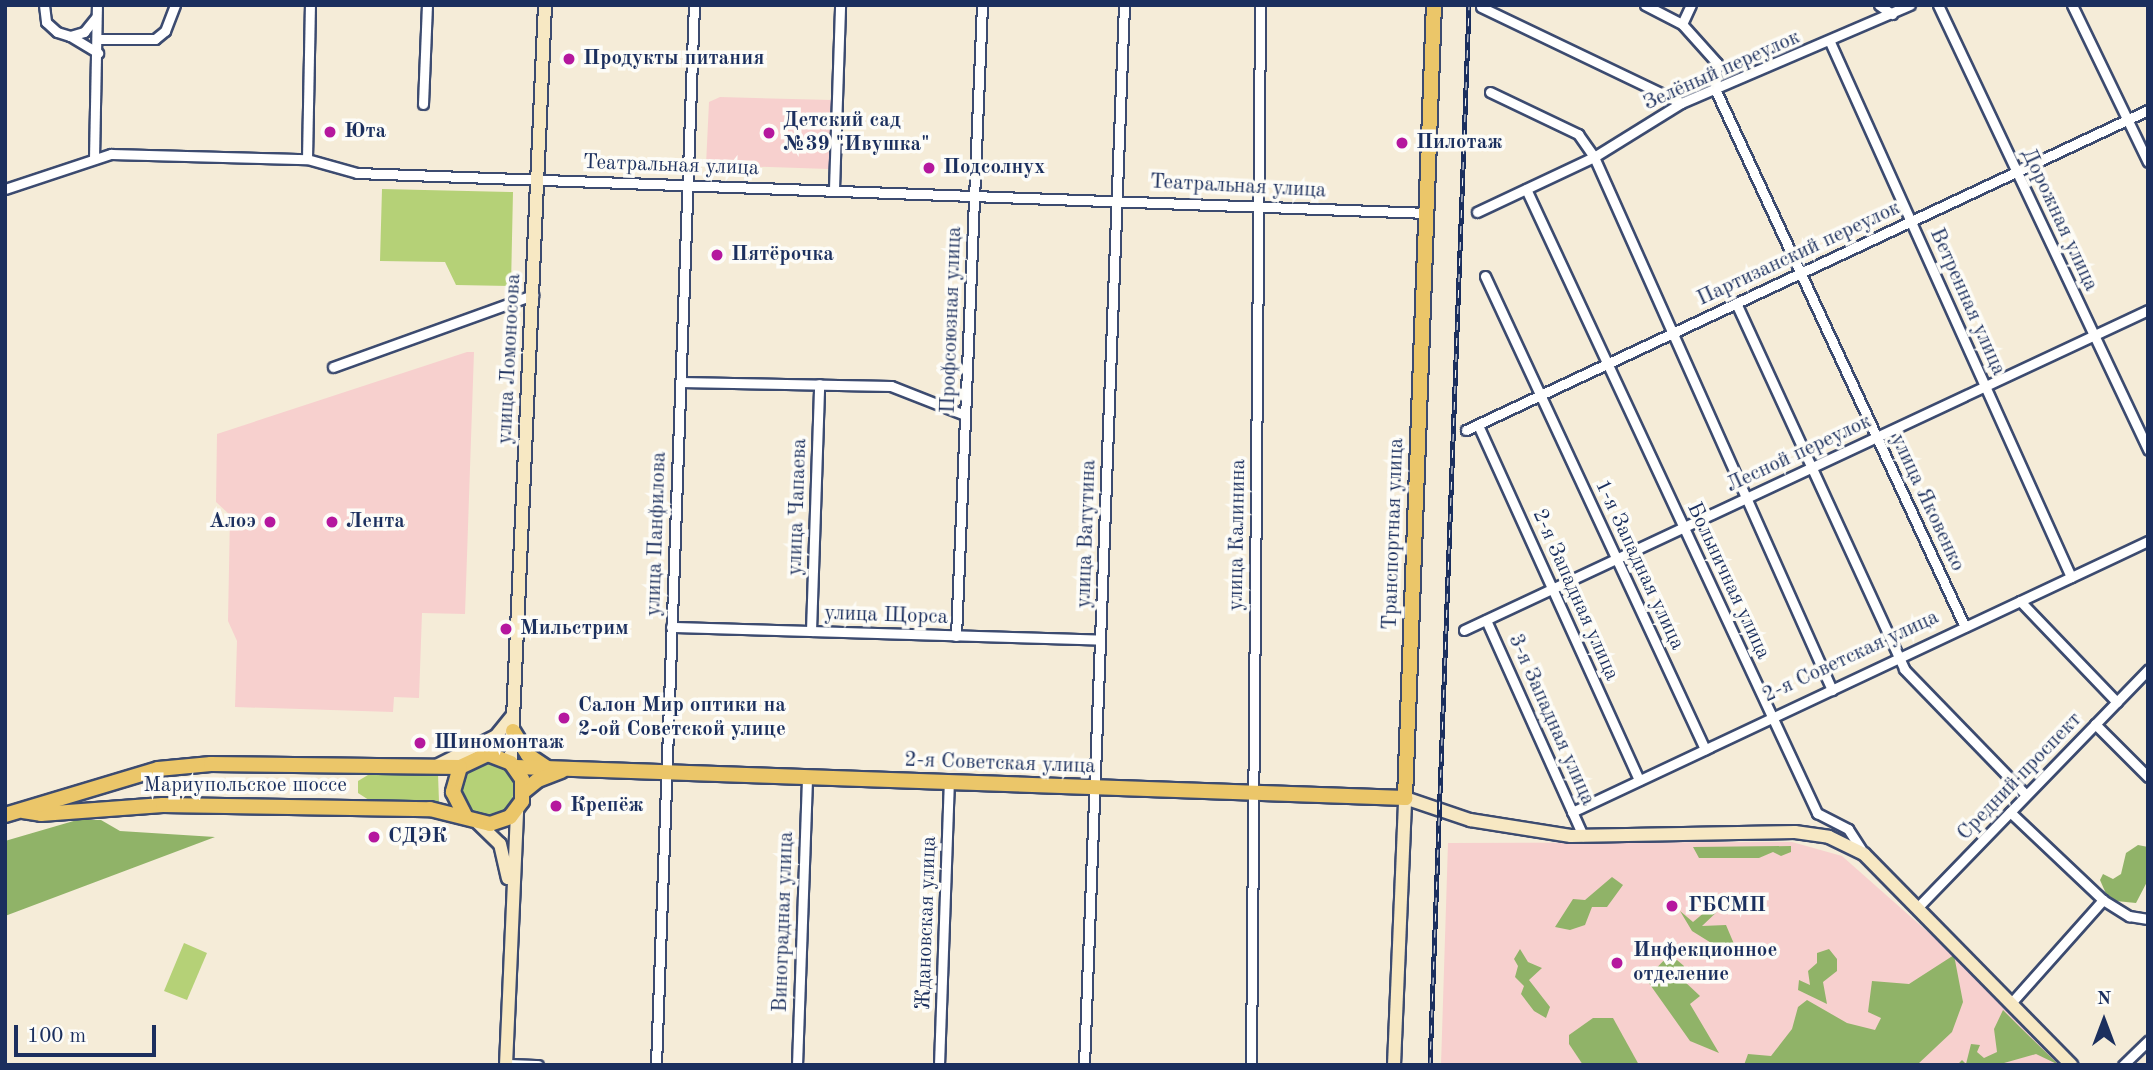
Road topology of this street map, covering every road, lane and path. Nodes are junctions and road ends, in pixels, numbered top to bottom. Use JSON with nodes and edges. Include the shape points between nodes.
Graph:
{"nodes":[{"id":1,"x":44,"y":5,"type":"edge"},
{"id":2,"x":175,"y":5,"type":"edge"},
{"id":3,"x":310,"y":5,"type":"edge"},
{"id":4,"x":427,"y":5,"type":"edge"},
{"id":5,"x":545,"y":5,"type":"edge"},
{"id":6,"x":694,"y":5,"type":"edge"},
{"id":7,"x":840,"y":5,"type":"edge"},
{"id":8,"x":982,"y":5,"type":"edge"},
{"id":9,"x":1124,"y":5,"type":"edge"},
{"id":10,"x":1259,"y":5,"type":"edge"},
{"id":11,"x":1434,"y":5,"type":"edge"},
{"id":12,"x":1645,"y":5,"type":"edge"},
{"id":13,"x":1691,"y":5,"type":"edge"},
{"id":14,"x":1879,"y":5,"type":"edge"},
{"id":15,"x":1910,"y":5,"type":"edge"},
{"id":16,"x":1938,"y":5,"type":"edge"},
{"id":17,"x":2072,"y":5,"type":"edge"},
{"id":18,"x":98,"y":7,"type":"edge"},
{"id":19,"x":1481,"y":7,"type":"edge"},
{"id":20,"x":1892,"y":14,"type":"junction"},
{"id":21,"x":1682,"y":24,"type":"junction"},
{"id":22,"x":70,"y":36,"type":"junction"},
{"id":23,"x":98,"y":39,"type":"junction"},
{"id":24,"x":1830,"y":42,"type":"junction"},
{"id":25,"x":98,"y":53,"type":"junction"},
{"id":26,"x":1715,"y":89,"type":"junction"},
{"id":27,"x":1490,"y":92,"type":"dead end"},
{"id":28,"x":1681,"y":103,"type":"junction"},
{"id":29,"x":423,"y":104,"type":"dead end"},
{"id":30,"x":2148,"y":110,"type":"edge"},
{"id":31,"x":2128,"y":119,"type":"junction"},
{"id":32,"x":1594,"y":157,"type":"junction"},
{"id":33,"x":94,"y":159,"type":"junction"},
{"id":34,"x":307,"y":159,"type":"junction"},
{"id":35,"x":2148,"y":162,"type":"edge"},
{"id":36,"x":2017,"y":172,"type":"junction"},
{"id":37,"x":538,"y":179,"type":"junction"},
{"id":38,"x":687,"y":184,"type":"junction"},
{"id":39,"x":5,"y":189,"type":"edge"},
{"id":40,"x":834,"y":189,"type":"junction"},
{"id":41,"x":1526,"y":189,"type":"junction"},
{"id":42,"x":974,"y":194,"type":"junction"},
{"id":43,"x":1117,"y":198,"type":"junction"},
{"id":44,"x":1259,"y":206,"type":"junction"},
{"id":45,"x":1477,"y":212,"type":"dead end"},
{"id":46,"x":1427,"y":213,"type":"junction"},
{"id":47,"x":1911,"y":221,"type":"junction"},
{"id":48,"x":1802,"y":273,"type":"junction"},
{"id":49,"x":1485,"y":276,"type":"dead end"},
{"id":50,"x":533,"y":295,"type":"junction"},
{"id":51,"x":1736,"y":303,"type":"junction"},
{"id":52,"x":2148,"y":310,"type":"edge"},
{"id":53,"x":1672,"y":333,"type":"junction"},
{"id":54,"x":2094,"y":335,"type":"junction"},
{"id":55,"x":1607,"y":364,"type":"junction"},
{"id":56,"x":333,"y":367,"type":"dead end"},
{"id":57,"x":680,"y":382,"type":"junction"},
{"id":58,"x":819,"y":384,"type":"junction"},
{"id":59,"x":1985,"y":386,"type":"junction"},
{"id":60,"x":1541,"y":395,"type":"junction"},
{"id":61,"x":965,"y":415,"type":"junction"},
{"id":62,"x":1478,"y":425,"type":"junction"},
{"id":63,"x":1466,"y":430,"type":"dead end"},
{"id":64,"x":1877,"y":437,"type":"junction"},
{"id":65,"x":2148,"y":450,"type":"edge"},
{"id":66,"x":1811,"y":468,"type":"junction"},
{"id":67,"x":1746,"y":498,"type":"junction"},
{"id":68,"x":1682,"y":528,"type":"junction"},
{"id":69,"x":2148,"y":541,"type":"edge"},
{"id":70,"x":1617,"y":559,"type":"junction"},
{"id":71,"x":2071,"y":577,"type":"junction"},
{"id":72,"x":1553,"y":589,"type":"junction"},
{"id":73,"x":2020,"y":601,"type":"junction"},
{"id":74,"x":1486,"y":620,"type":"junction"},
{"id":75,"x":671,"y":627,"type":"junction"},
{"id":76,"x":1965,"y":627,"type":"junction"},
{"id":77,"x":1464,"y":630,"type":"dead end"},
{"id":78,"x":811,"y":631,"type":"junction"},
{"id":79,"x":957,"y":636,"type":"junction"},
{"id":80,"x":1100,"y":640,"type":"junction"},
{"id":81,"x":1899,"y":658,"type":"junction"},
{"id":82,"x":2148,"y":670,"type":"edge"},
{"id":83,"x":1832,"y":690,"type":"junction"},
{"id":84,"x":2117,"y":702,"type":"junction"},
{"id":85,"x":513,"y":715,"type":"junction"},
{"id":86,"x":1770,"y":719,"type":"junction"},
{"id":87,"x":2095,"y":724,"type":"junction"},
{"id":88,"x":513,"y":731,"type":"junction"},
{"id":89,"x":1705,"y":749,"type":"junction"},
{"id":90,"x":514,"y":765,"type":"junction"},
{"id":91,"x":435,"y":766,"type":"junction"},
{"id":92,"x":460,"y":767,"type":"junction"},
{"id":93,"x":547,"y":767,"type":"junction"},
{"id":94,"x":593,"y":768,"type":"junction"},
{"id":95,"x":666,"y":773,"type":"junction"},
{"id":96,"x":2148,"y":777,"type":"edge"},
{"id":97,"x":807,"y":780,"type":"junction"},
{"id":98,"x":1639,"y":780,"type":"junction"},
{"id":99,"x":949,"y":783,"type":"junction"},
{"id":100,"x":1095,"y":787,"type":"junction"},
{"id":101,"x":523,"y":792,"type":"junction"},
{"id":102,"x":1253,"y":793,"type":"junction"},
{"id":103,"x":2026,"y":795,"type":"junction"},
{"id":104,"x":1405,"y":797,"type":"junction"},
{"id":105,"x":517,"y":810,"type":"junction"},
{"id":106,"x":23,"y":811,"type":"junction"},
{"id":107,"x":1572,"y":812,"type":"junction"},
{"id":108,"x":2010,"y":812,"type":"junction"},
{"id":109,"x":5,"y":815,"type":"edge"},
{"id":110,"x":472,"y":820,"type":"junction"},
{"id":111,"x":1583,"y":836,"type":"junction"},
{"id":112,"x":1864,"y":854,"type":"junction"},
{"id":113,"x":2102,"y":900,"type":"junction"},
{"id":114,"x":1917,"y":908,"type":"junction"},
{"id":115,"x":511,"y":913,"type":"junction"},
{"id":116,"x":2148,"y":919,"type":"edge"},
{"id":117,"x":2012,"y":1002,"type":"junction"},
{"id":118,"x":2148,"y":1041,"type":"edge"},
{"id":119,"x":506,"y":1064,"type":"edge"},
{"id":120,"x":538,"y":1065,"type":"edge"},
{"id":121,"x":656,"y":1065,"type":"edge"},
{"id":122,"x":797,"y":1065,"type":"edge"},
{"id":123,"x":939,"y":1065,"type":"edge"},
{"id":124,"x":1084,"y":1065,"type":"edge"},
{"id":125,"x":1251,"y":1065,"type":"edge"},
{"id":126,"x":1394,"y":1065,"type":"edge"},
{"id":127,"x":2071,"y":1065,"type":"edge"},
{"id":128,"x":2123,"y":1065,"type":"edge"}],
"edges":[{"from":1,"to":22,"type":"street","via":[[46,22]]},
{"from":2,"to":23,"type":"street","via":[[165,31],[155,39]]},
{"from":3,"to":34,"type":"street"},
{"from":4,"to":29,"type":"street"},
{"from":5,"to":37,"type":"street","name":"улица Ломоносова"},
{"from":6,"to":38,"type":"street","name":"улица Панфилова"},
{"from":7,"to":40,"type":"street"},
{"from":8,"to":42,"type":"street","name":"Профсоюзная улица"},
{"from":9,"to":43,"type":"street","name":"улица Ватутина"},
{"from":10,"to":44,"type":"street","name":"улица Калинина"},
{"from":11,"to":46,"type":"main road","name":"Транспортная улица"},
{"from":12,"to":21,"type":"street"},
{"from":13,"to":21,"type":"street"},
{"from":14,"to":20,"type":"street"},
{"from":15,"to":20,"type":"street","name":"Зелёный переулок"},
{"from":16,"to":36,"type":"street","name":"Дорожная улица"},
{"from":17,"to":31,"type":"street"},
{"from":18,"to":22,"type":"street","via":[[94,22],[84,32]]},
{"from":18,"to":23,"type":"street"},
{"from":19,"to":28,"type":"street"},
{"from":20,"to":24,"type":"street","name":"Зелёный переулок"},
{"from":21,"to":26,"type":"street","via":[[1717,63]]},
{"from":22,"to":25,"type":"street"},
{"from":23,"to":25,"type":"street"},
{"from":24,"to":26,"type":"street","name":"Зелёный переулок"},
{"from":24,"to":47,"type":"street","name":"Ветренная улица"},
{"from":25,"to":33,"type":"street"},
{"from":26,"to":28,"type":"street","name":"Зелёный переулок"},
{"from":26,"to":48,"type":"street","name":"улица Яковенко"},
{"from":27,"to":32,"type":"street","via":[[1578,134]]},
{"from":28,"to":32,"type":"street","name":"Зелёный переулок"},
{"from":30,"to":31,"type":"street","name":"Партизанский переулок"},
{"from":31,"to":35,"type":"street"},
{"from":31,"to":36,"type":"street","name":"Партизанский переулок"},
{"from":32,"to":41,"type":"street","name":"Зелёный переулок"},
{"from":32,"to":53,"type":"street"},
{"from":33,"to":34,"type":"street","name":"Театральная улица","via":[[111,154]]},
{"from":33,"to":39,"type":"street","name":"Театральная улица"},
{"from":34,"to":37,"type":"street","name":"Театральная улица","via":[[357,173]]},
{"from":36,"to":47,"type":"street","name":"Партизанский переулок"},
{"from":36,"to":54,"type":"street","name":"Дорожная улица"},
{"from":37,"to":38,"type":"street","name":"Театральная улица"},
{"from":37,"to":50,"type":"street","name":"улица Ломоносова"},
{"from":38,"to":40,"type":"street","name":"Театральная улица"},
{"from":38,"to":57,"type":"street","name":"улица Панфилова"},
{"from":40,"to":42,"type":"street","name":"Театральная улица"},
{"from":41,"to":45,"type":"street","name":"Зелёный переулок"},
{"from":41,"to":55,"type":"street","name":"Больничная улица"},
{"from":42,"to":43,"type":"street","name":"Театральная улица"},
{"from":42,"to":61,"type":"street","name":"Профсоюзная улица"},
{"from":43,"to":44,"type":"street","name":"Театральная улица"},
{"from":43,"to":80,"type":"street","name":"улица Ватутина"},
{"from":44,"to":46,"type":"street","name":"Театральная улица"},
{"from":44,"to":102,"type":"street","name":"улица Калинина"},
{"from":46,"to":104,"type":"main road","name":"Транспортная улица"},
{"from":47,"to":48,"type":"street","name":"Партизанский переулок"},
{"from":47,"to":59,"type":"street","name":"Ветренная улица"},
{"from":48,"to":51,"type":"street","name":"Партизанский переулок"},
{"from":48,"to":64,"type":"street","name":"улица Яковенко"},
{"from":49,"to":60,"type":"street","name":"1-я Западная улица"},
{"from":50,"to":56,"type":"street"},
{"from":50,"to":85,"type":"street","name":"улица Ломоносова"},
{"from":51,"to":53,"type":"street","name":"Партизанский переулок"},
{"from":51,"to":66,"type":"street"},
{"from":52,"to":54,"type":"street","name":"Лесной переулок"},
{"from":53,"to":55,"type":"street","name":"Партизанский переулок"},
{"from":53,"to":67,"type":"street"},
{"from":54,"to":59,"type":"street","name":"Лесной переулок"},
{"from":54,"to":65,"type":"street","name":"Дорожная улица"},
{"from":55,"to":60,"type":"street","name":"Партизанский переулок"},
{"from":55,"to":68,"type":"street","name":"Больничная улица"},
{"from":57,"to":58,"type":"street"},
{"from":57,"to":75,"type":"street","name":"улица Панфилова"},
{"from":58,"to":61,"type":"street","via":[[891,386]]},
{"from":58,"to":78,"type":"street","name":"улица Чапаева"},
{"from":59,"to":64,"type":"street","name":"Лесной переулок"},
{"from":59,"to":71,"type":"street","name":"Ветренная улица"},
{"from":60,"to":62,"type":"street","name":"Партизанский переулок"},
{"from":60,"to":70,"type":"street","name":"1-я Западная улица"},
{"from":61,"to":79,"type":"street","name":"Профсоюзная улица"},
{"from":62,"to":63,"type":"street","name":"Партизанский переулок"},
{"from":62,"to":72,"type":"street","name":"2-я Западная улица"},
{"from":64,"to":66,"type":"street","name":"Лесной переулок"},
{"from":64,"to":76,"type":"street","name":"улица Яковенко"},
{"from":66,"to":67,"type":"street","name":"Лесной переулок"},
{"from":66,"to":81,"type":"street"},
{"from":67,"to":68,"type":"street","name":"Лесной переулок"},
{"from":67,"to":83,"type":"street"},
{"from":68,"to":70,"type":"street","name":"Лесной переулок"},
{"from":68,"to":86,"type":"street","name":"Больничная улица"},
{"from":69,"to":71,"type":"street","name":"2-я Советская улица"},
{"from":70,"to":72,"type":"street","name":"Лесной переулок"},
{"from":70,"to":89,"type":"street","name":"1-я Западная улица"},
{"from":71,"to":73,"type":"street","name":"2-я Советская улица"},
{"from":72,"to":74,"type":"street","name":"Лесной переулок"},
{"from":72,"to":98,"type":"street","name":"2-я Западная улица"},
{"from":73,"to":76,"type":"street","name":"2-я Советская улица"},
{"from":73,"to":84,"type":"street"},
{"from":74,"to":77,"type":"street","name":"Лесной переулок"},
{"from":74,"to":107,"type":"street","name":"3-я Западная улица"},
{"from":75,"to":78,"type":"street","name":"улица Щорса"},
{"from":75,"to":95,"type":"street","name":"улица Панфилова"},
{"from":76,"to":81,"type":"street","name":"2-я Советская улица"},
{"from":78,"to":79,"type":"street","name":"улица Щорса"},
{"from":79,"to":80,"type":"street","name":"улица Щорса"},
{"from":80,"to":100,"type":"street","name":"улица Ватутина"},
{"from":81,"to":83,"type":"street","name":"2-я Советская улица"},
{"from":81,"to":103,"type":"street"},
{"from":82,"to":84,"type":"street","name":"Средний проспект"},
{"from":83,"to":86,"type":"street","name":"2-я Советская улица"},
{"from":84,"to":87,"type":"street","name":"Средний проспект"},
{"from":85,"to":88,"type":"street","name":"улица Ломоносова"},
{"from":85,"to":91,"type":"street","via":[[496,736]]},
{"from":86,"to":89,"type":"street","name":"2-я Советская улица"},
{"from":86,"to":112,"type":"street","name":"Больничная улица","via":[[1817,813],[1848,829]]},
{"from":87,"to":96,"type":"street"},
{"from":87,"to":103,"type":"street","name":"Средний проспект"},
{"from":88,"to":90,"type":"street","name":"улица Ломоносова"},
{"from":88,"to":93,"type":"main road","via":[[528,755]]},
{"from":89,"to":98,"type":"street","name":"2-я Советская улица"},
{"from":90,"to":92,"type":"main road","via":[[495,754],[481,754]]},
{"from":90,"to":93,"type":"main road","name":"2-я Советская улица"},
{"from":90,"to":101,"type":"main road"},
{"from":91,"to":92,"type":"main road","name":"Мариупольское шоссе"},
{"from":91,"to":106,"type":"main road","name":"Мариупольское шоссе","via":[[267,762],[158,769]]},
{"from":92,"to":110,"type":"main road","via":[[453,792]]},
{"from":93,"to":94,"type":"main road","name":"2-я Советская улица"},
{"from":94,"to":95,"type":"main road","name":"2-я Советская улица"},
{"from":94,"to":101,"type":"main road","name":"2-я Советская улица","via":[[550,774]]},
{"from":95,"to":97,"type":"main road","name":"2-я Советская улица"},
{"from":95,"to":121,"type":"street","name":"улица Панфилова"},
{"from":97,"to":99,"type":"main road","name":"2-я Советская улица"},
{"from":97,"to":122,"type":"street","name":"Виноградная улица"},
{"from":98,"to":107,"type":"street","name":"2-я Советская улица"},
{"from":99,"to":100,"type":"main road","name":"2-я Советская улица"},
{"from":99,"to":123,"type":"street","name":"Ждановская улица"},
{"from":100,"to":102,"type":"main road","name":"2-я Советская улица"},
{"from":100,"to":124,"type":"street","name":"улица Ватутина"},
{"from":101,"to":105,"type":"main road"},
{"from":102,"to":104,"type":"main road","name":"2-я Советская улица"},
{"from":102,"to":125,"type":"street","name":"улица Калинина"},
{"from":103,"to":108,"type":"street","name":"Средний проспект"},
{"from":104,"to":111,"type":"street","via":[[1521,831]]},
{"from":104,"to":126,"type":"street","name":"Транспортная улица"},
{"from":105,"to":110,"type":"main road","via":[[497,823]]},
{"from":105,"to":115,"type":"street"},
{"from":106,"to":109,"type":"main road","name":"Мариупольское шоссе"},
{"from":106,"to":110,"type":"main road","name":"Мариупольское шоссе","via":[[41,814],[163,805],[430,809]]},
{"from":107,"to":111,"type":"street","name":"3-я Западная улица"},
{"from":108,"to":113,"type":"street"},
{"from":108,"to":114,"type":"street","name":"Средний проспект"},
{"from":110,"to":115,"type":"street","via":[[492,834],[503,853]]},
{"from":111,"to":112,"type":"street","via":[[1795,832],[1829,837]]},
{"from":112,"to":114,"type":"street","name":"Больничная улица"},
{"from":113,"to":116,"type":"street","via":[[2129,916]]},
{"from":113,"to":117,"type":"street"},
{"from":114,"to":117,"type":"street","name":"Больничная улица"},
{"from":115,"to":119,"type":"street"},
{"from":117,"to":127,"type":"street","name":"Больничная улица"},
{"from":118,"to":128,"type":"street"},
{"from":119,"to":120,"type":"street"}]}
